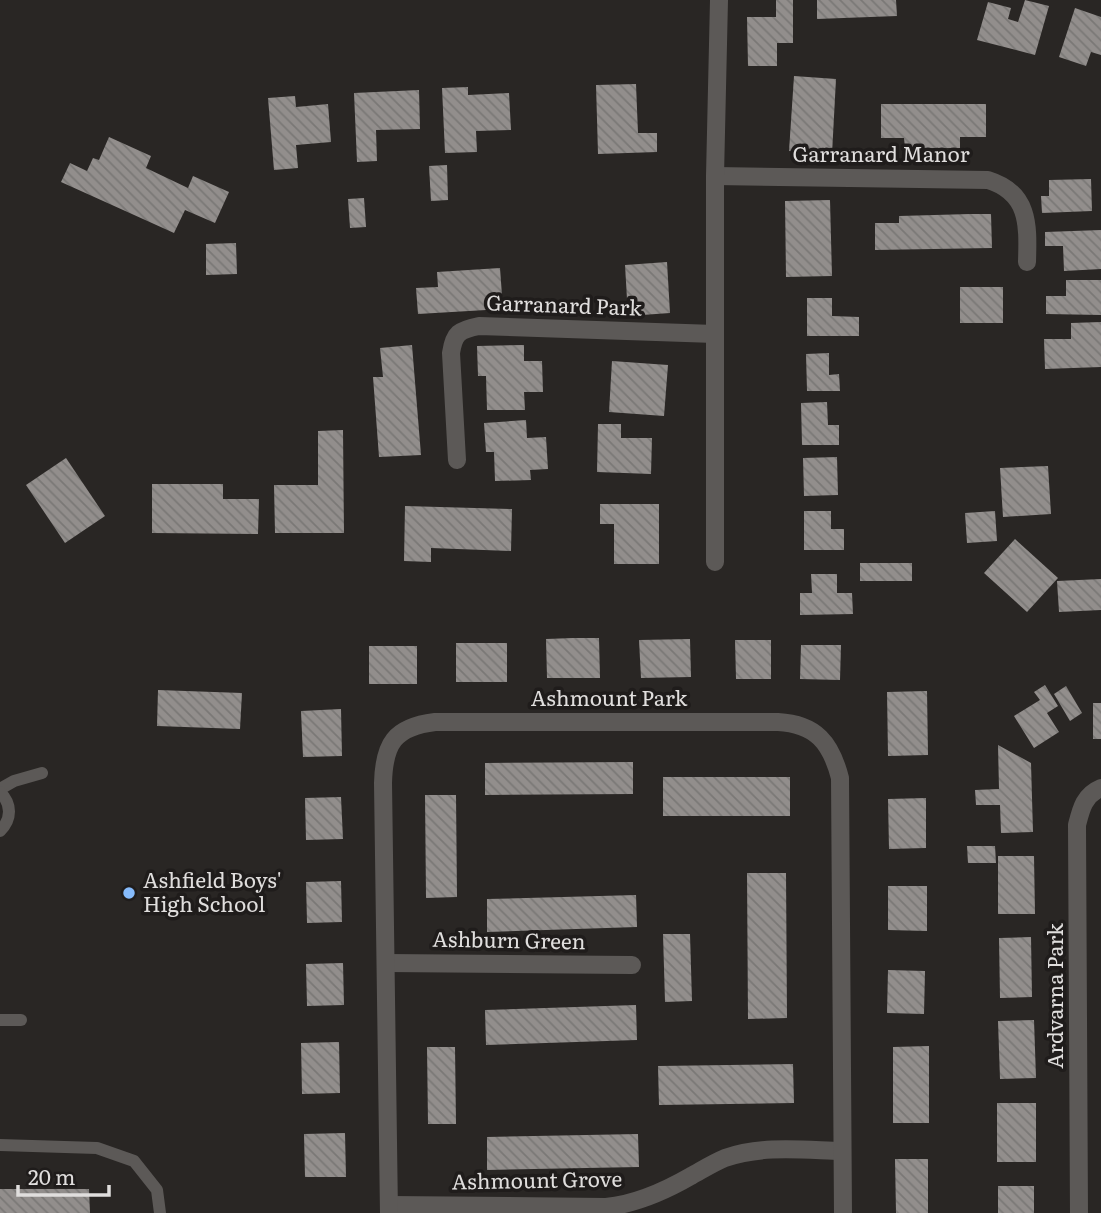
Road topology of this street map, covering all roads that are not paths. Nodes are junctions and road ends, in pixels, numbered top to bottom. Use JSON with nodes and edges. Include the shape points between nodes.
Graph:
{"nodes":[{"id":1,"x":719,"y":0,"type":"edge"},
{"id":2,"x":715,"y":176,"type":"junction"},
{"id":3,"x":1027,"y":262,"type":"dead end"},
{"id":4,"x":715,"y":334,"type":"junction"},
{"id":5,"x":457,"y":460,"type":"dead end"},
{"id":6,"x":715,"y":562,"type":"dead end"},
{"id":7,"x":42,"y":773,"type":"dead end"},
{"id":8,"x":1101,"y":788,"type":"edge"},
{"id":9,"x":0,"y":791,"type":"edge"},
{"id":10,"x":0,"y":831,"type":"edge"},
{"id":11,"x":386,"y":963,"type":"junction"},
{"id":12,"x":632,"y":965,"type":"dead end"},
{"id":13,"x":0,"y":1020,"type":"edge"},
{"id":14,"x":21,"y":1020,"type":"dead end"},
{"id":15,"x":0,"y":1145,"type":"edge"},
{"id":16,"x":842,"y":1151,"type":"junction"},
{"id":17,"x":389,"y":1209,"type":"edge"},
{"id":18,"x":160,"y":1213,"type":"edge"},
{"id":19,"x":843,"y":1213,"type":"edge"},
{"id":20,"x":1079,"y":1213,"type":"edge"}],
"edges":[{"from":1,"to":2,"type":"street"},
{"from":2,"to":3,"type":"street","name":"Garranard Manor","via":[[988,180],[1009,192],[1026,216]]},
{"from":2,"to":4,"type":"street"},
{"from":4,"to":5,"type":"street","name":"Garranard Park","via":[[466,328],[457,333],[451,353]]},
{"from":4,"to":6,"type":"street"},
{"from":7,"to":9,"type":"lane","via":[[14,781]]},
{"from":8,"to":20,"type":"street","name":"Ardvarna Park","via":[[1082,806],[1077,825]]},
{"from":9,"to":10,"type":"lane","via":[[9,814]]},
{"from":11,"to":12,"type":"street","name":"Ashburn Green"},
{"from":11,"to":16,"type":"street","name":"Ashmount Park","via":[[383,768],[396,737],[410,727],[435,722],[778,722],[805,727],[827,743],[840,778]]},
{"from":11,"to":17,"type":"street","name":"Ashmount Park"},
{"from":13,"to":14,"type":"lane"},
{"from":15,"to":18,"type":"lane","via":[[97,1148],[134,1161],[158,1190]]},
{"from":16,"to":17,"type":"street","name":"Ashmount Grove","via":[[750,1151],[722,1159],[633,1203],[606,1207]]},
{"from":16,"to":19,"type":"street","name":"Ashmount Park"}]}
